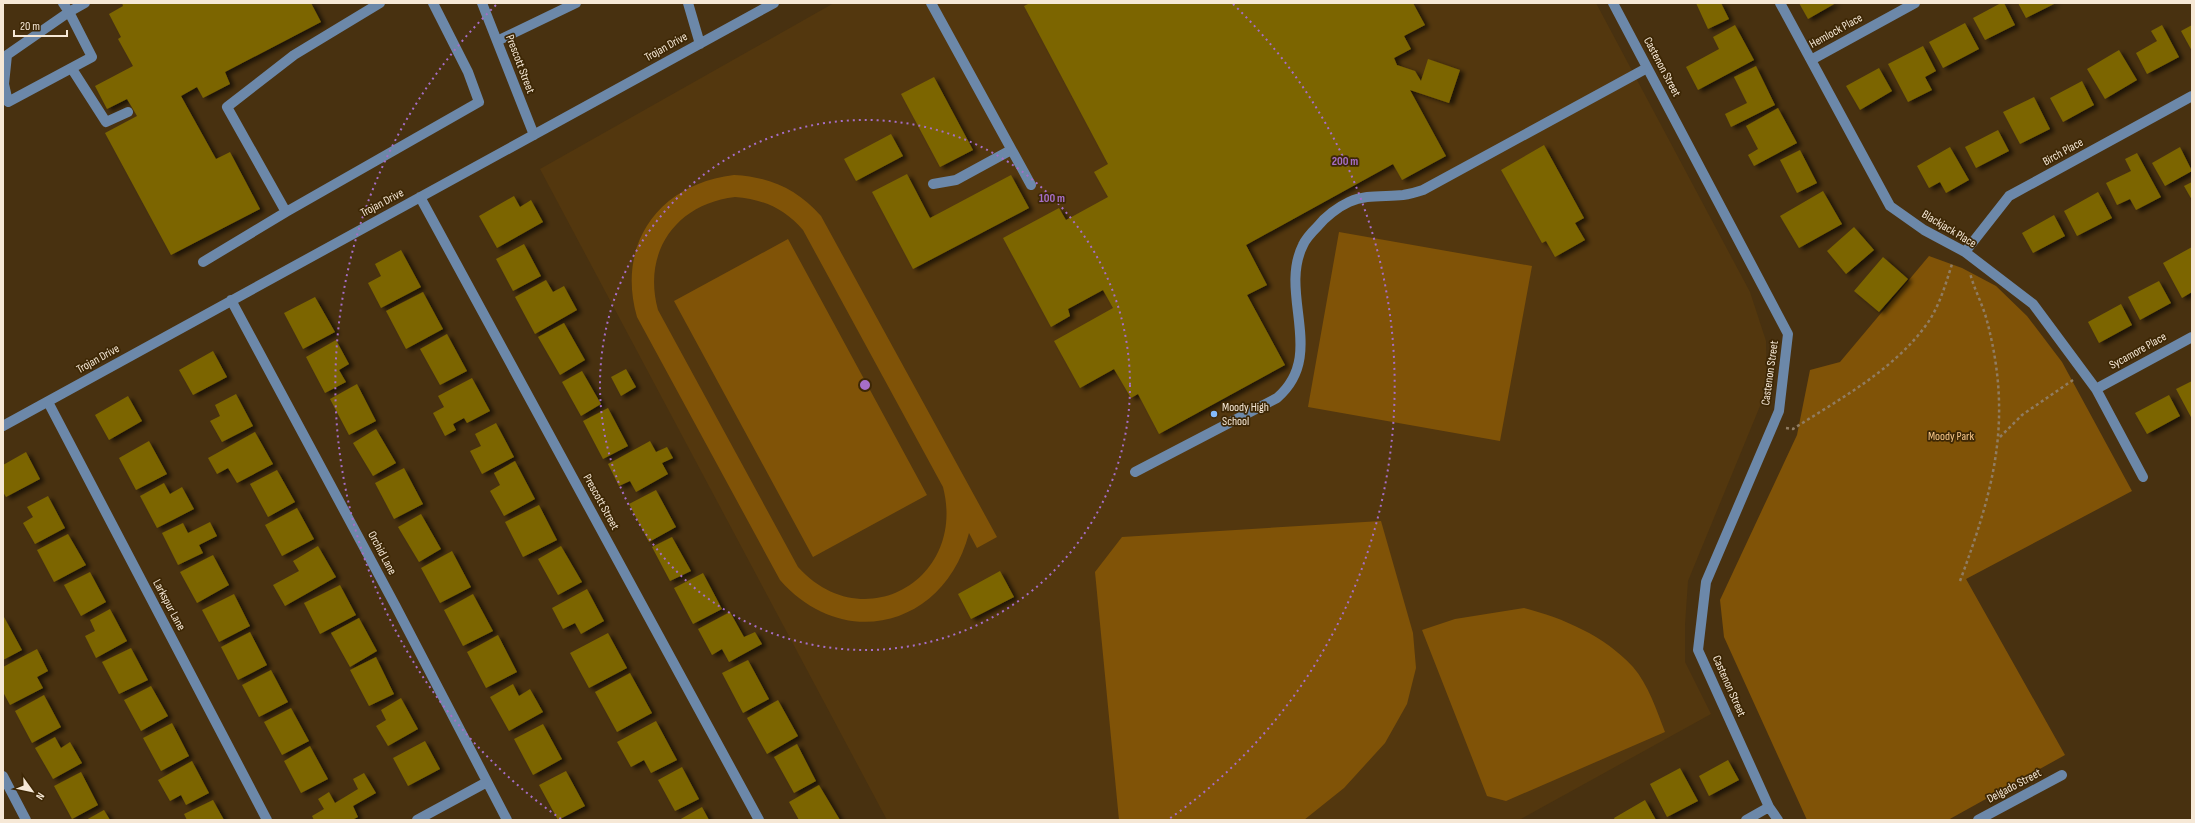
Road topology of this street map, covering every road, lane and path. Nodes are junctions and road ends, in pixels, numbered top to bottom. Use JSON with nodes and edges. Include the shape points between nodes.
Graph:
{"nodes":[{"id":1,"x":63,"y":3,"type":"edge"},
{"id":2,"x":85,"y":3,"type":"edge"},
{"id":3,"x":380,"y":3,"type":"edge"},
{"id":4,"x":433,"y":3,"type":"edge"},
{"id":5,"x":482,"y":3,"type":"edge"},
{"id":6,"x":576,"y":3,"type":"edge"},
{"id":7,"x":688,"y":3,"type":"edge"},
{"id":8,"x":774,"y":3,"type":"edge"},
{"id":9,"x":931,"y":3,"type":"edge"},
{"id":10,"x":1613,"y":3,"type":"edge"},
{"id":11,"x":1780,"y":3,"type":"edge"},
{"id":12,"x":1915,"y":3,"type":"edge"},
{"id":13,"x":69,"y":12,"type":"junction"},
{"id":14,"x":497,"y":41,"type":"junction"},
{"id":15,"x":700,"y":44,"type":"junction"},
{"id":16,"x":1811,"y":60,"type":"junction"},
{"id":17,"x":1647,"y":68,"type":"junction"},
{"id":18,"x":72,"y":69,"type":"junction"},
{"id":19,"x":2192,"y":96,"type":"edge"},
{"id":20,"x":128,"y":112,"type":"dead end"},
{"id":21,"x":534,"y":135,"type":"junction"},
{"id":22,"x":1011,"y":150,"type":"junction"},
{"id":23,"x":933,"y":184,"type":"dead end"},
{"id":24,"x":1031,"y":185,"type":"dead end"},
{"id":25,"x":420,"y":197,"type":"junction"},
{"id":26,"x":286,"y":212,"type":"junction"},
{"id":27,"x":1965,"y":252,"type":"junction"},
{"id":28,"x":203,"y":262,"type":"dead end"},
{"id":29,"x":1978,"y":262,"type":"junction"},
{"id":30,"x":1952,"y":264,"type":"dead end"},
{"id":31,"x":231,"y":300,"type":"junction"},
{"id":32,"x":2192,"y":336,"type":"edge"},
{"id":33,"x":2084,"y":374,"type":"junction"},
{"id":34,"x":2096,"y":389,"type":"junction"},
{"id":35,"x":48,"y":402,"type":"junction"},
{"id":36,"x":1773,"y":425,"type":"junction"},
{"id":37,"x":3,"y":426,"type":"edge"},
{"id":38,"x":2000,"y":437,"type":"junction"},
{"id":39,"x":1135,"y":472,"type":"dead end"},
{"id":40,"x":2143,"y":477,"type":"dead end"},
{"id":41,"x":1960,"y":582,"type":"dead end"},
{"id":42,"x":2062,"y":775,"type":"dead end"},
{"id":43,"x":3,"y":776,"type":"edge"},
{"id":44,"x":486,"y":782,"type":"junction"},
{"id":45,"x":1769,"y":807,"type":"junction"},
{"id":46,"x":26,"y":820,"type":"edge"},
{"id":47,"x":267,"y":820,"type":"edge"},
{"id":48,"x":417,"y":820,"type":"edge"},
{"id":49,"x":507,"y":820,"type":"edge"},
{"id":50,"x":759,"y":820,"type":"edge"},
{"id":51,"x":1746,"y":820,"type":"edge"},
{"id":52,"x":1778,"y":820,"type":"edge"},
{"id":53,"x":1978,"y":820,"type":"edge"}],
"edges":[{"from":1,"to":13,"type":"street"},
{"from":2,"to":13,"type":"street"},
{"from":3,"to":26,"type":"street","via":[[294,56],[227,107]]},
{"from":4,"to":26,"type":"street","via":[[468,72],[479,102]]},
{"from":5,"to":14,"type":"street","name":"Prescott Street"},
{"from":6,"to":14,"type":"street"},
{"from":7,"to":15,"type":"street"},
{"from":8,"to":15,"type":"street","name":"Trojan Drive"},
{"from":9,"to":22,"type":"street"},
{"from":10,"to":17,"type":"street","name":"Castenon Street"},
{"from":11,"to":16,"type":"street","name":"Blackjack Place"},
{"from":12,"to":16,"type":"street","name":"Hemlock Place"},
{"from":13,"to":18,"type":"street","via":[[92,57]]},
{"from":13,"to":18,"type":"street","via":[[7,55],[4,84],[8,102]]},
{"from":14,"to":21,"type":"street","name":"Prescott Street"},
{"from":15,"to":21,"type":"street","name":"Trojan Drive"},
{"from":16,"to":27,"type":"street","name":"Blackjack Place","via":[[1890,206],[1924,230]]},
{"from":17,"to":36,"type":"street","name":"Castenon Street","via":[[1788,334],[1779,411]]},
{"from":17,"to":39,"type":"street","via":[[1424,190],[1403,195],[1377,195],[1349,202],[1324,219],[1302,246],[1295,292],[1302,342],[1299,364],[1285,392]]},
{"from":18,"to":20,"type":"street","via":[[106,122]]},
{"from":19,"to":27,"type":"street","name":"Birch Place","via":[[2009,196]]},
{"from":21,"to":25,"type":"street","name":"Trojan Drive"},
{"from":22,"to":23,"type":"street","via":[[956,180]]},
{"from":22,"to":24,"type":"street"},
{"from":25,"to":31,"type":"street","name":"Trojan Drive"},
{"from":25,"to":50,"type":"street","name":"Prescott Street"},
{"from":26,"to":28,"type":"street"},
{"from":27,"to":29,"type":"street","name":"Blackjack Place"},
{"from":29,"to":33,"type":"street","name":"Blackjack Place","via":[[2033,304]]},
{"from":29,"to":38,"type":"path","via":[[1969,274],[1987,321],[1996,360]]},
{"from":30,"to":36,"type":"path","via":[[1930,320],[1912,343],[1892,362],[1794,430]]},
{"from":31,"to":35,"type":"street","name":"Trojan Drive"},
{"from":31,"to":44,"type":"street","name":"Orchid Lane","via":[[395,605]]},
{"from":32,"to":34,"type":"street","name":"Sycamore Place"},
{"from":33,"to":34,"type":"street","name":"Blackjack Place"},
{"from":33,"to":38,"type":"path","via":[[2022,416]]},
{"from":34,"to":40,"type":"street","name":"Blackjack Place"},
{"from":35,"to":37,"type":"street","name":"Trojan Drive"},
{"from":35,"to":47,"type":"street","name":"Larkspur Lane"},
{"from":36,"to":45,"type":"street","name":"Castenon Street","via":[[1706,582],[1698,650]]},
{"from":38,"to":41,"type":"path","via":[[1992,484],[1980,529]]},
{"from":42,"to":53,"type":"street","name":"Delgado Street"},
{"from":43,"to":46,"type":"street"},
{"from":44,"to":48,"type":"street"},
{"from":44,"to":49,"type":"street","name":"Orchid Lane"},
{"from":45,"to":51,"type":"street"},
{"from":45,"to":52,"type":"street"}]}
